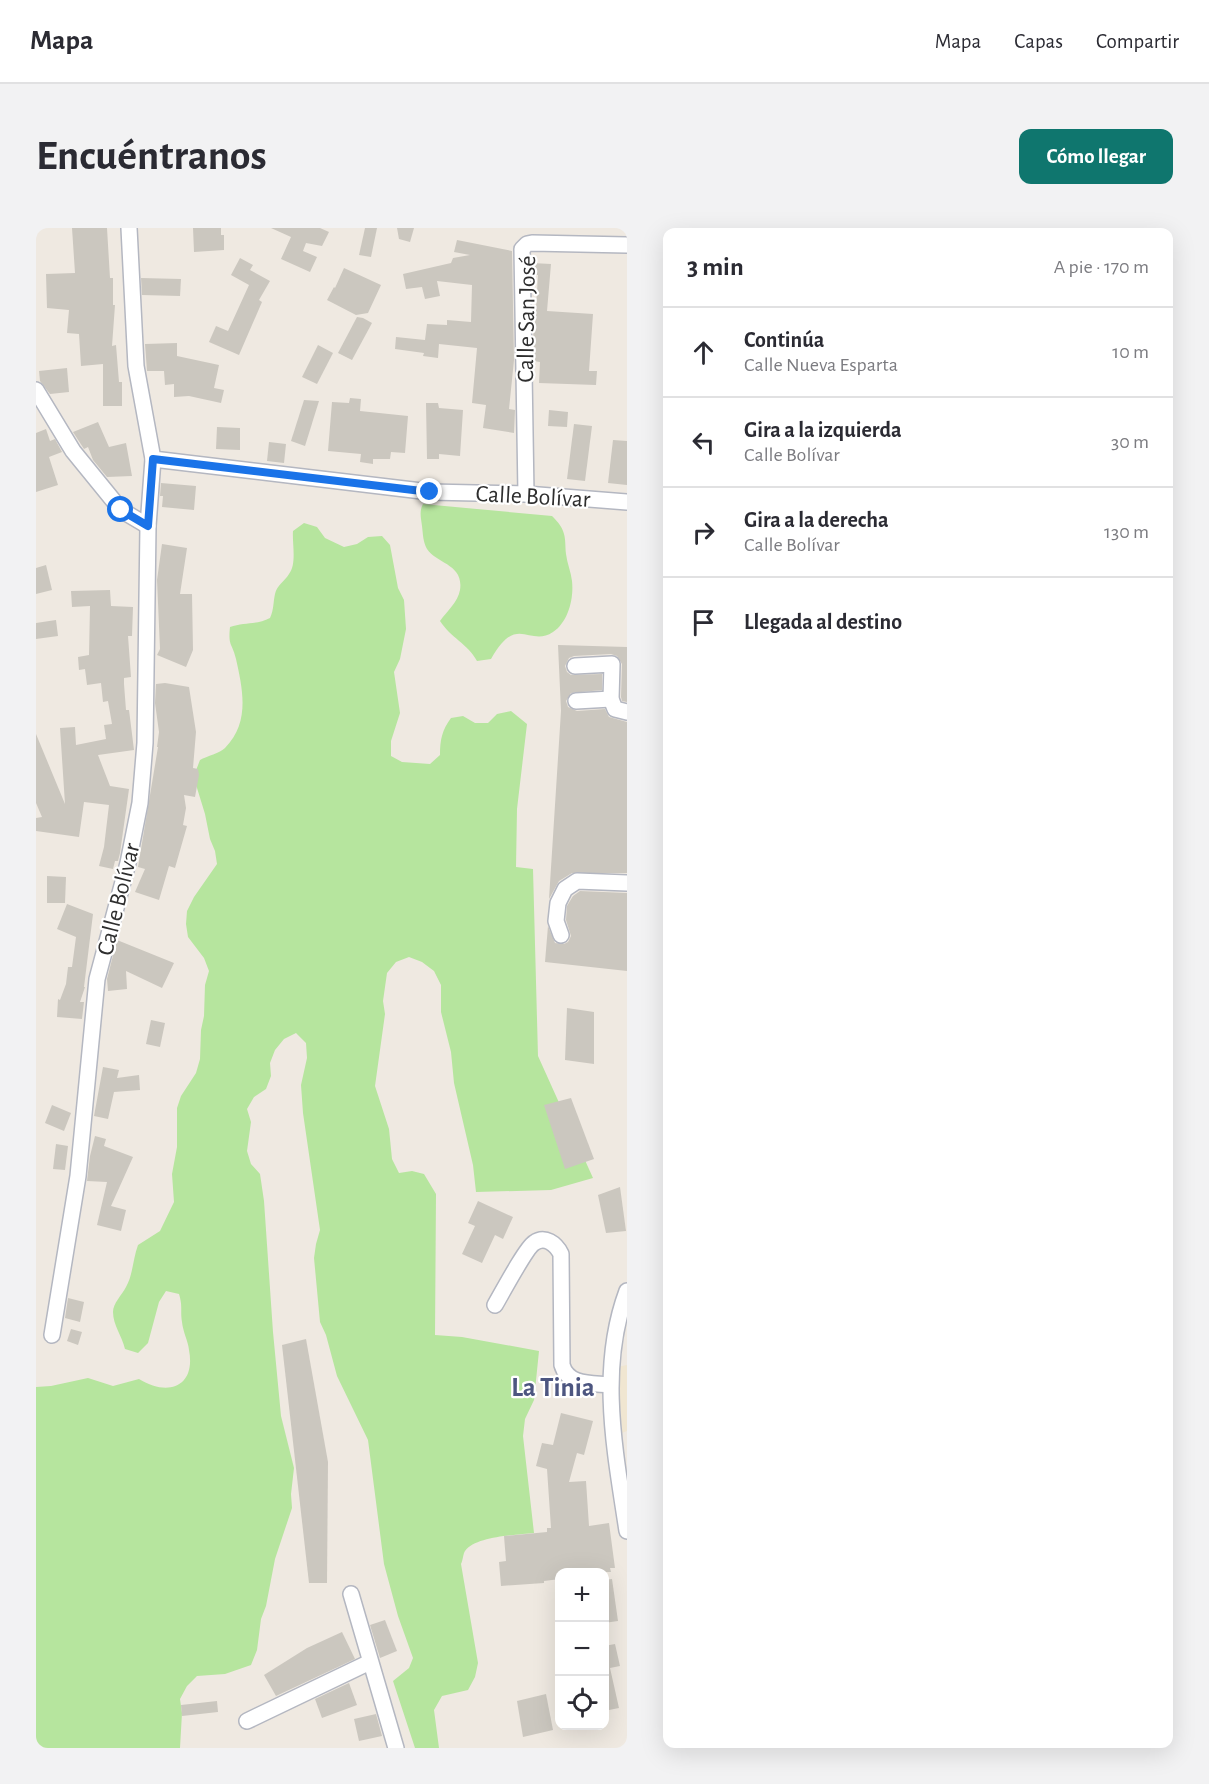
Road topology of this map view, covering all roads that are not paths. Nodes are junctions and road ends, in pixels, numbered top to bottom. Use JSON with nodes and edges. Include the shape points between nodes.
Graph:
{"nodes":[{"id":1,"x":129,"y":228,"type":"edge"},
{"id":2,"x":627,"y":245,"type":"edge"},
{"id":3,"x":36,"y":390,"type":"edge"},
{"id":4,"x":153,"y":459,"type":"junction"},
{"id":5,"x":526,"y":494,"type":"junction"},
{"id":6,"x":627,"y":502,"type":"edge"},
{"id":7,"x":148,"y":526,"type":"junction"},
{"id":8,"x":575,"y":666,"type":"dead end"},
{"id":9,"x":611,"y":699,"type":"junction"},
{"id":10,"x":576,"y":701,"type":"dead end"},
{"id":11,"x":627,"y":712,"type":"edge"},
{"id":12,"x":627,"y":883,"type":"edge"},
{"id":13,"x":561,"y":935,"type":"dead end"},
{"id":14,"x":627,"y":1291,"type":"edge"},
{"id":15,"x":495,"y":1305,"type":"dead end"},
{"id":16,"x":52,"y":1335,"type":"dead end"},
{"id":17,"x":610,"y":1385,"type":"junction"},
{"id":18,"x":627,"y":1531,"type":"edge"},
{"id":19,"x":351,"y":1594,"type":"dead end"},
{"id":20,"x":370,"y":1662,"type":"junction"},
{"id":21,"x":247,"y":1721,"type":"dead end"},
{"id":22,"x":396,"y":1748,"type":"edge"}],
"edges":[{"from":1,"to":4,"type":"street","name":"Calle Bolívar","via":[[136,366]]},
{"from":2,"to":5,"type":"street","name":"Calle San José","via":[[532,243],[522,249]]},
{"from":3,"to":7,"type":"street","via":[[73,451],[107,494],[121,510]]},
{"from":4,"to":5,"type":"street","name":"Calle Bolívar","via":[[430,492]]},
{"from":4,"to":7,"type":"street","name":"Calle Bolívar"},
{"from":5,"to":6,"type":"street","name":"Calle Bolívar"},
{"from":7,"to":16,"type":"street","name":"Calle Bolívar","via":[[145,743],[140,803],[97,979],[78,1176]]},
{"from":8,"to":9,"type":"street","via":[[612,664]]},
{"from":9,"to":10,"type":"street"},
{"from":9,"to":11,"type":"street","via":[[615,709]]},
{"from":12,"to":13,"type":"street","via":[[578,881],[565,890],[558,903],[556,921]]},
{"from":14,"to":17,"type":"street","via":[[614,1336]]},
{"from":15,"to":17,"type":"street","via":[[531,1245],[542,1240],[551,1242],[561,1254],[565,1374],[572,1380]]},
{"from":17,"to":18,"type":"street"},
{"from":19,"to":20,"type":"street"},
{"from":20,"to":21,"type":"street"},
{"from":20,"to":22,"type":"street"}]}
